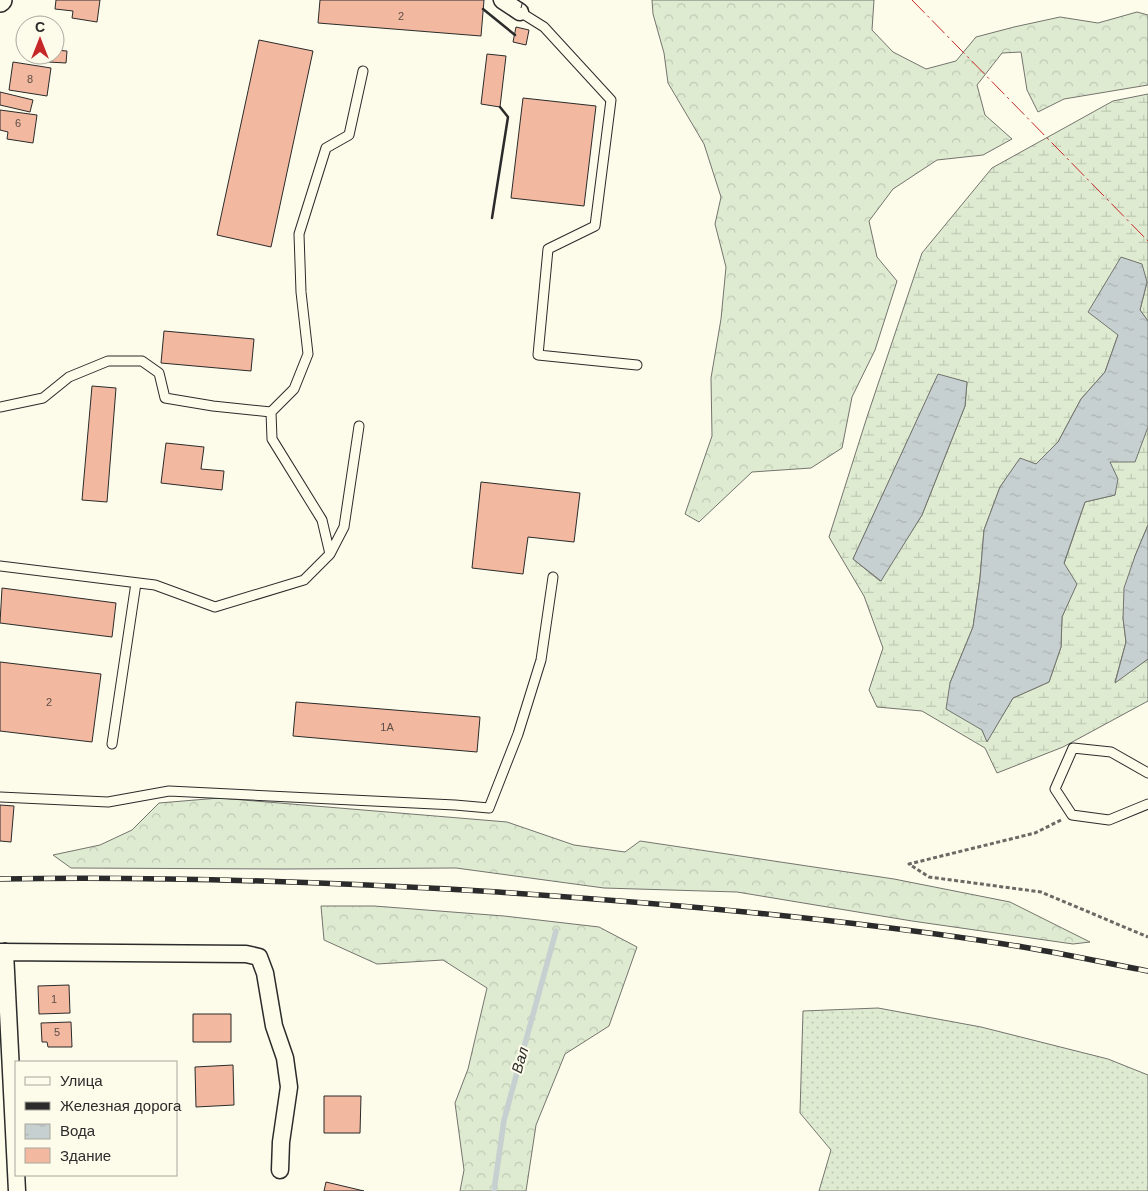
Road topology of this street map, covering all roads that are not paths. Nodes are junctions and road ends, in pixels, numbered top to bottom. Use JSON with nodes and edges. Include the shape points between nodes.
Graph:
{"nodes":[{"id":1,"x":502,"y":0,"type":"edge"},
{"id":2,"x":520,"y":12,"type":"joint"},
{"id":3,"x":363,"y":71,"type":"dead end"},
{"id":4,"x":637,"y":365,"type":"dead end"},
{"id":5,"x":0,"y":407,"type":"edge"},
{"id":6,"x":271,"y":412,"type":"junction"},
{"id":7,"x":358,"y":426,"type":"dead end"},
{"id":8,"x":330,"y":554,"type":"junction"},
{"id":9,"x":0,"y":566,"type":"edge"},
{"id":10,"x":553,"y":577,"type":"dead end"},
{"id":11,"x":136,"y":583,"type":"junction"},
{"id":12,"x":112,"y":744,"type":"dead end"},
{"id":13,"x":1148,"y":773,"type":"edge"},
{"id":14,"x":0,"y":797,"type":"edge"},
{"id":15,"x":1148,"y":804,"type":"edge"},
{"id":16,"x":3,"y":952,"type":"edge"},
{"id":17,"x":15,"y":1157,"type":"edge"},
{"id":18,"x":280,"y":1170,"type":"dead end"},
{"id":19,"x":16,"y":1176,"type":"edge"},
{"id":20,"x":17,"y":1191,"type":"edge"}],
"edges":[{"from":1,"to":2,"type":"street"},
{"from":2,"to":4,"type":"lane","via":[[544,27],[611,100],[595,226],[548,249],[538,355]]},
{"from":3,"to":6,"type":"lane","via":[[350,135],[326,148],[299,234],[308,354],[294,389]]},
{"from":5,"to":6,"type":"lane","via":[[43,398],[69,377],[108,361],[142,361],[159,373],[165,398]]},
{"from":6,"to":8,"type":"lane","via":[[272,438],[322,520]]},
{"from":7,"to":8,"type":"lane","via":[[344,527]]},
{"from":8,"to":11,"type":"lane","via":[[304,580],[215,607],[155,585]]},
{"from":9,"to":11,"type":"lane"},
{"from":10,"to":14,"type":"lane","via":[[541,660],[518,734],[488,808],[169,791],[108,802]]},
{"from":11,"to":12,"type":"lane"},
{"from":13,"to":15,"type":"lane","via":[[1111,752],[1073,748],[1055,788],[1072,815],[1109,820]]},
{"from":16,"to":17,"type":"street"},
{"from":16,"to":18,"type":"street","via":[[246,954],[259,957],[274,1026],[285,1058],[288,1087]]},
{"from":19,"to":20,"type":"street"}]}
